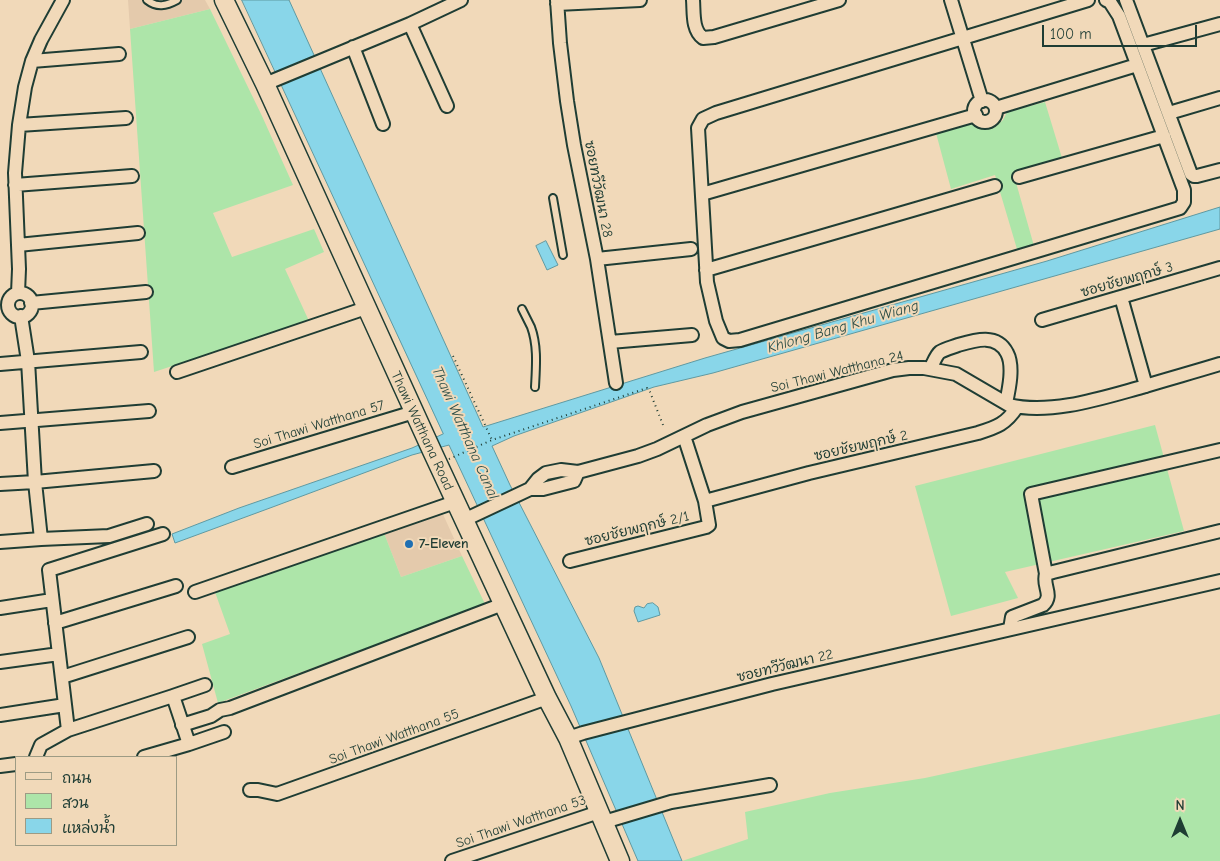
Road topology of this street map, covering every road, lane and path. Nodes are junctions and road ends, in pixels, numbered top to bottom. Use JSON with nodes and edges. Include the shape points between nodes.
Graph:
{"nodes":[{"id":1,"x":63,"y":0,"type":"edge"},
{"id":2,"x":147,"y":0,"type":"edge"},
{"id":3,"x":177,"y":0,"type":"edge"},
{"id":4,"x":224,"y":0,"type":"edge"},
{"id":5,"x":461,"y":0,"type":"edge"},
{"id":6,"x":640,"y":0,"type":"edge"},
{"id":7,"x":693,"y":0,"type":"edge"},
{"id":8,"x":839,"y":0,"type":"edge"},
{"id":9,"x":952,"y":0,"type":"edge"},
{"id":10,"x":1088,"y":0,"type":"edge"},
{"id":11,"x":1106,"y":0,"type":"edge"},
{"id":12,"x":1126,"y":0,"type":"edge"},
{"id":13,"x":557,"y":2,"type":"edge"},
{"id":14,"x":410,"y":24,"type":"junction"},
{"id":15,"x":1220,"y":24,"type":"edge"},
{"id":16,"x":963,"y":38,"type":"junction"},
{"id":17,"x":1143,"y":45,"type":"junction"},
{"id":18,"x":353,"y":47,"type":"junction"},
{"id":19,"x":119,"y":54,"type":"dead end"},
{"id":20,"x":32,"y":62,"type":"junction"},
{"id":21,"x":1137,"y":65,"type":"junction"},
{"id":22,"x":265,"y":84,"type":"junction"},
{"id":23,"x":1220,"y":98,"type":"edge"},
{"id":24,"x":982,"y":101,"type":"junction"},
{"id":25,"x":447,"y":106,"type":"dead end"},
{"id":26,"x":996,"y":108,"type":"junction"},
{"id":27,"x":1169,"y":113,"type":"junction"},
{"id":28,"x":976,"y":115,"type":"junction"},
{"id":29,"x":126,"y":118,"type":"dead end"},
{"id":30,"x":383,"y":124,"type":"dead end"},
{"id":31,"x":19,"y":125,"type":"junction"},
{"id":32,"x":1164,"y":136,"type":"junction"},
{"id":33,"x":1220,"y":170,"type":"edge"},
{"id":34,"x":132,"y":176,"type":"dead end"},
{"id":35,"x":1020,"y":177,"type":"dead end"},
{"id":36,"x":15,"y":184,"type":"junction"},
{"id":37,"x":995,"y":186,"type":"dead end"},
{"id":38,"x":702,"y":194,"type":"junction"},
{"id":39,"x":553,"y":198,"type":"dead end"},
{"id":40,"x":138,"y":233,"type":"dead end"},
{"id":41,"x":18,"y":245,"type":"junction"},
{"id":42,"x":692,"y":249,"type":"dead end"},
{"id":43,"x":563,"y":255,"type":"dead end"},
{"id":44,"x":596,"y":259,"type":"junction"},
{"id":45,"x":1220,"y":268,"type":"edge"},
{"id":46,"x":706,"y":270,"type":"junction"},
{"id":47,"x":146,"y":292,"type":"dead end"},
{"id":48,"x":18,"y":293,"type":"junction"},
{"id":49,"x":1121,"y":298,"type":"junction"},
{"id":50,"x":31,"y":303,"type":"junction"},
{"id":51,"x":4,"y":307,"type":"edge"},
{"id":52,"x":366,"y":308,"type":"junction"},
{"id":53,"x":522,"y":309,"type":"dead end"},
{"id":54,"x":21,"y":316,"type":"junction"},
{"id":55,"x":1042,"y":320,"type":"dead end"},
{"id":56,"x":692,"y":335,"type":"dead end"},
{"id":57,"x":610,"y":342,"type":"junction"},
{"id":58,"x":141,"y":352,"type":"dead end"},
{"id":59,"x":453,"y":356,"type":"dead end"},
{"id":60,"x":28,"y":361,"type":"junction"},
{"id":61,"x":0,"y":364,"type":"edge"},
{"id":62,"x":1220,"y":364,"type":"edge"},
{"id":63,"x":930,"y":369,"type":"junction"},
{"id":64,"x":177,"y":372,"type":"dead end"},
{"id":65,"x":616,"y":383,"type":"dead end"},
{"id":66,"x":1146,"y":386,"type":"junction"},
{"id":67,"x":535,"y":387,"type":"dead end"},
{"id":68,"x":1012,"y":405,"type":"junction"},
{"id":69,"x":149,"y":411,"type":"dead end"},
{"id":70,"x":414,"y":412,"type":"junction"},
{"id":71,"x":31,"y":420,"type":"junction"},
{"id":72,"x":0,"y":423,"type":"edge"},
{"id":73,"x":663,"y":425,"type":"dead end"},
{"id":74,"x":684,"y":436,"type":"junction"},
{"id":75,"x":491,"y":440,"type":"junction"},
{"id":76,"x":1220,"y":450,"type":"edge"},
{"id":77,"x":453,"y":458,"type":"dead end"},
{"id":78,"x":232,"y":467,"type":"dead end"},
{"id":79,"x":154,"y":471,"type":"dead end"},
{"id":80,"x":34,"y":482,"type":"junction"},
{"id":81,"x":0,"y":484,"type":"edge"},
{"id":82,"x":705,"y":501,"type":"junction"},
{"id":83,"x":455,"y":502,"type":"junction"},
{"id":84,"x":464,"y":520,"type":"junction"},
{"id":85,"x":147,"y":524,"type":"dead end"},
{"id":86,"x":1220,"y":531,"type":"edge"},
{"id":87,"x":162,"y":534,"type":"dead end"},
{"id":88,"x":40,"y":539,"type":"junction"},
{"id":89,"x":0,"y":542,"type":"edge"},
{"id":90,"x":570,"y":561,"type":"dead end"},
{"id":91,"x":1046,"y":574,"type":"junction"},
{"id":92,"x":1220,"y":581,"type":"edge"},
{"id":93,"x":176,"y":586,"type":"dead end"},
{"id":94,"x":195,"y":592,"type":"dead end"},
{"id":95,"x":52,"y":600,"type":"junction"},
{"id":96,"x":503,"y":604,"type":"junction"},
{"id":97,"x":0,"y":608,"type":"edge"},
{"id":98,"x":55,"y":623,"type":"junction"},
{"id":99,"x":1010,"y":629,"type":"junction"},
{"id":100,"x":188,"y":637,"type":"dead end"},
{"id":101,"x":59,"y":654,"type":"junction"},
{"id":102,"x":0,"y":662,"type":"edge"},
{"id":103,"x":62,"y":677,"type":"junction"},
{"id":104,"x":205,"y":685,"type":"dead end"},
{"id":105,"x":173,"y":696,"type":"junction"},
{"id":106,"x":547,"y":698,"type":"junction"},
{"id":107,"x":65,"y":705,"type":"junction"},
{"id":108,"x":0,"y":715,"type":"edge"},
{"id":109,"x":182,"y":725,"type":"junction"},
{"id":110,"x":68,"y":730,"type":"junction"},
{"id":111,"x":224,"y":732,"type":"dead end"},
{"id":112,"x":576,"y":736,"type":"junction"},
{"id":113,"x":189,"y":744,"type":"junction"},
{"id":114,"x":36,"y":756,"type":"edge"},
{"id":115,"x":147,"y":756,"type":"edge"},
{"id":116,"x":15,"y":764,"type":"edge"},
{"id":117,"x":0,"y":766,"type":"edge"},
{"id":118,"x":770,"y":785,"type":"dead end"},
{"id":119,"x":250,"y":790,"type":"dead end"},
{"id":120,"x":607,"y":817,"type":"junction"},
{"id":121,"x":452,"y":861,"type":"edge"},
{"id":122,"x":620,"y":861,"type":"edge"}],
"edges":[{"from":1,"to":20,"type":"street"},
{"from":2,"to":3,"type":"lane","via":[[158,6]]},
{"from":4,"to":22,"type":"main road","name":"Thawi Watthana Road"},
{"from":5,"to":14,"type":"street"},
{"from":6,"to":13,"type":"street"},
{"from":7,"to":8,"type":"street","via":[[695,25],[703,38]]},
{"from":9,"to":16,"type":"street"},
{"from":10,"to":16,"type":"street"},
{"from":11,"to":21,"type":"street","via":[[1119,16]]},
{"from":12,"to":17,"type":"street"},
{"from":13,"to":44,"type":"street","name":"ซอยทวีวัฒนา 28","via":[[571,128]]},
{"from":14,"to":18,"type":"street"},
{"from":14,"to":25,"type":"street"},
{"from":15,"to":17,"type":"street"},
{"from":16,"to":24,"type":"street"},
{"from":16,"to":38,"type":"street","via":[[702,119],[698,128]]},
{"from":17,"to":27,"type":"street"},
{"from":18,"to":22,"type":"street"},
{"from":18,"to":30,"type":"street"},
{"from":19,"to":20,"type":"street"},
{"from":20,"to":31,"type":"street"},
{"from":21,"to":26,"type":"street"},
{"from":21,"to":32,"type":"street"},
{"from":22,"to":52,"type":"main road","name":"Thawi Watthana Road"},
{"from":23,"to":27,"type":"street"},
{"from":24,"to":26,"type":"street","via":[[992,102]]},
{"from":24,"to":28,"type":"street","via":[[977,104]]},
{"from":26,"to":28,"type":"street","via":[[990,120],[980,120]]},
{"from":27,"to":33,"type":"street","via":[[1191,174],[1197,176]]},
{"from":28,"to":38,"type":"street"},
{"from":29,"to":31,"type":"street"},
{"from":31,"to":36,"type":"street"},
{"from":32,"to":35,"type":"street"},
{"from":32,"to":46,"type":"street","via":[[1184,190],[1184,202],[1180,208],[740,340],[723,338],[716,321]]},
{"from":34,"to":36,"type":"street"},
{"from":36,"to":41,"type":"street"},
{"from":37,"to":46,"type":"street"},
{"from":38,"to":46,"type":"street"},
{"from":39,"to":43,"type":"lane"},
{"from":40,"to":41,"type":"street"},
{"from":41,"to":48,"type":"street"},
{"from":42,"to":44,"type":"street"},
{"from":44,"to":57,"type":"street","name":"ซอยทวีวัฒนา 28"},
{"from":45,"to":49,"type":"street","name":"ซอยชัยพฤกษ์ 3"},
{"from":47,"to":50,"type":"street"},
{"from":48,"to":50,"type":"street","via":[[29,297]]},
{"from":48,"to":51,"type":"street","via":[[12,295]]},
{"from":49,"to":55,"type":"street","name":"ซอยชัยพฤกษ์ 3"},
{"from":49,"to":66,"type":"street"},
{"from":50,"to":54,"type":"street","via":[[31,309]]},
{"from":51,"to":54,"type":"street","via":[[15,316]]},
{"from":52,"to":64,"type":"street"},
{"from":52,"to":70,"type":"main road","name":"Thawi Watthana Road"},
{"from":53,"to":67,"type":"lane","via":[[535,347]]},
{"from":54,"to":60,"type":"street"},
{"from":56,"to":57,"type":"street"},
{"from":57,"to":65,"type":"street","name":"ซอยทวีวัฒนา 28"},
{"from":58,"to":60,"type":"street"},
{"from":59,"to":75,"type":"path"},
{"from":60,"to":61,"type":"street"},
{"from":60,"to":71,"type":"street"},
{"from":62,"to":66,"type":"street","name":"Soi Thawi Watthana 24"},
{"from":63,"to":68,"type":"street","name":"Soi Thawi Watthana 24","via":[[956,374]]},
{"from":63,"to":68,"type":"street","via":[[939,353],[949,348],[978,339],[991,339],[1008,353]]},
{"from":63,"to":74,"type":"street","name":"Soi Thawi Watthana 24","via":[[894,370],[742,412]]},
{"from":66,"to":68,"type":"street","name":"Soi Thawi Watthana 24","via":[[1094,401],[1060,406],[1035,408]]},
{"from":68,"to":82,"type":"street","name":"ซอยชัยพฤกษ์ 2","via":[[1006,422],[996,428]]},
{"from":69,"to":71,"type":"street"},
{"from":70,"to":78,"type":"street","name":"Soi Thawi Watthana 57"},
{"from":70,"to":83,"type":"main road","name":"Thawi Watthana Road"},
{"from":71,"to":72,"type":"street"},
{"from":71,"to":80,"type":"street"},
{"from":73,"to":75,"type":"path","via":[[647,388]]},
{"from":74,"to":82,"type":"street","name":"ซอยชัยพฤกษ์ 2/1"},
{"from":74,"to":84,"type":"street","name":"Soi Thawi Watthana 24","via":[[638,456],[578,472],[574,481],[525,492]]},
{"from":75,"to":77,"type":"path"},
{"from":76,"to":91,"type":"street","via":[[1031,494]]},
{"from":79,"to":80,"type":"street"},
{"from":80,"to":81,"type":"street"},
{"from":80,"to":88,"type":"street"},
{"from":82,"to":90,"type":"street","name":"ซอยชัยพฤกษ์ 2/1","via":[[709,525],[706,527]]},
{"from":83,"to":84,"type":"main road","name":"Thawi Watthana Road"},
{"from":83,"to":94,"type":"street"},
{"from":84,"to":96,"type":"main road","name":"Thawi Watthana Road"},
{"from":85,"to":88,"type":"street","via":[[109,536]]},
{"from":86,"to":91,"type":"street"},
{"from":87,"to":95,"type":"street","via":[[49,570]]},
{"from":88,"to":89,"type":"street"},
{"from":91,"to":99,"type":"street","via":[[1047,602],[1012,618]]},
{"from":92,"to":99,"type":"street","name":"ซอยทวีวัฒนา 22"},
{"from":93,"to":98,"type":"street"},
{"from":95,"to":97,"type":"street"},
{"from":95,"to":98,"type":"street"},
{"from":96,"to":106,"type":"main road","name":"Thawi Watthana Road"},
{"from":96,"to":109,"type":"street","via":[[230,708],[222,716]]},
{"from":98,"to":101,"type":"street"},
{"from":99,"to":112,"type":"street","name":"ซอยทวีวัฒนา 22","via":[[772,684]]},
{"from":100,"to":103,"type":"street"},
{"from":101,"to":102,"type":"street"},
{"from":101,"to":103,"type":"street"},
{"from":103,"to":107,"type":"street"},
{"from":104,"to":105,"type":"street"},
{"from":105,"to":109,"type":"street"},
{"from":105,"to":110,"type":"street"},
{"from":106,"to":112,"type":"main road","name":"Thawi Watthana Road"},
{"from":106,"to":119,"type":"street","name":"Soi Thawi Watthana 55","via":[[277,794]]},
{"from":107,"to":108,"type":"street"},
{"from":107,"to":110,"type":"street"},
{"from":109,"to":113,"type":"street"},
{"from":110,"to":114,"type":"street","via":[[41,745]]},
{"from":111,"to":113,"type":"street"},
{"from":112,"to":120,"type":"main road","name":"Thawi Watthana Road"},
{"from":113,"to":115,"type":"street"},
{"from":116,"to":117,"type":"street"},
{"from":118,"to":120,"type":"street","name":"Soi Thawi Watthana 53"},
{"from":120,"to":121,"type":"street","name":"Soi Thawi Watthana 53"},
{"from":120,"to":122,"type":"main road","name":"Thawi Watthana Road"}]}
